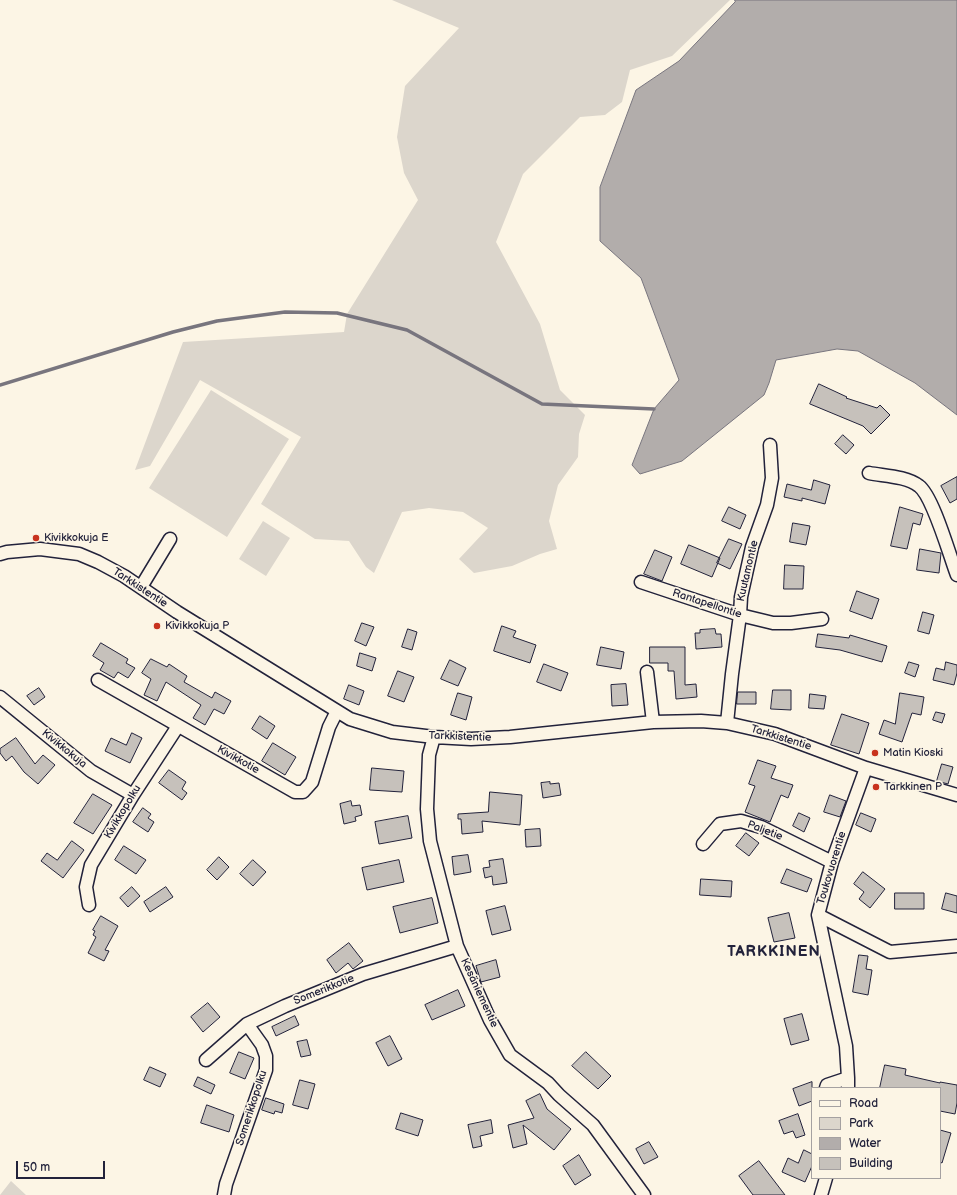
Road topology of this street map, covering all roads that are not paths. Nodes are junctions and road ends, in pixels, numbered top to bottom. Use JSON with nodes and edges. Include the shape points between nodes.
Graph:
{"nodes":[{"id":1,"x":770,"y":445,"type":"dead end"},
{"id":2,"x":869,"y":473,"type":"dead end"},
{"id":3,"x":170,"y":539,"type":"dead end"},
{"id":4,"x":0,"y":554,"type":"edge"},
{"id":5,"x":957,"y":575,"type":"edge"},
{"id":6,"x":641,"y":582,"type":"dead end"},
{"id":7,"x":141,"y":587,"type":"junction"},
{"id":8,"x":740,"y":616,"type":"junction"},
{"id":9,"x":822,"y":619,"type":"dead end"},
{"id":10,"x":647,"y":672,"type":"dead end"},
{"id":11,"x":98,"y":680,"type":"dead end"},
{"id":12,"x":0,"y":697,"type":"edge"},
{"id":13,"x":337,"y":711,"type":"junction"},
{"id":14,"x":653,"y":722,"type":"junction"},
{"id":15,"x":727,"y":723,"type":"junction"},
{"id":16,"x":178,"y":726,"type":"junction"},
{"id":17,"x":434,"y":737,"type":"junction"},
{"id":18,"x":866,"y":768,"type":"junction"},
{"id":19,"x":133,"y":795,"type":"junction"},
{"id":20,"x":957,"y":795,"type":"edge"},
{"id":21,"x":703,"y":844,"type":"dead end"},
{"id":22,"x":832,"y":862,"type":"junction"},
{"id":23,"x":89,"y":905,"type":"dead end"},
{"id":24,"x":818,"y":915,"type":"junction"},
{"id":25,"x":457,"y":946,"type":"junction"},
{"id":26,"x":957,"y":946,"type":"edge"},
{"id":27,"x":247,"y":1024,"type":"junction"},
{"id":28,"x":206,"y":1060,"type":"dead end"},
{"id":29,"x":848,"y":1083,"type":"edge"},
{"id":30,"x":826,"y":1087,"type":"edge"},
{"id":31,"x":826,"y":1179,"type":"edge"},
{"id":32,"x":224,"y":1195,"type":"edge"},
{"id":33,"x":644,"y":1195,"type":"edge"},
{"id":34,"x":820,"y":1195,"type":"edge"}],
"edges":[{"from":1,"to":8,"type":"street","name":"Kuutamontie","via":[[772,478],[767,505],[745,577]]},
{"from":2,"to":5,"type":"street","via":[[911,482],[922,488],[935,513]]},
{"from":3,"to":7,"type":"street"},
{"from":4,"to":7,"type":"street","name":"Tarkkistentie","via":[[40,549],[79,554]]},
{"from":6,"to":8,"type":"street","name":"Rantapellontie"},
{"from":7,"to":13,"type":"street","name":"Tarkkistentie"},
{"from":8,"to":9,"type":"street","name":"Rantapellontie","via":[[791,623]]},
{"from":8,"to":15,"type":"street","name":"Kuutamontie"},
{"from":10,"to":14,"type":"street"},
{"from":11,"to":16,"type":"street","name":"Kivikkotie"},
{"from":12,"to":19,"type":"street","name":"Kivikkokuja","via":[[91,771]]},
{"from":13,"to":16,"type":"street","name":"Kivikkotie","via":[[329,727],[312,782],[303,792],[295,792]]},
{"from":13,"to":17,"type":"street","name":"Tarkkistentie","via":[[350,719],[392,732]]},
{"from":14,"to":15,"type":"street","name":"Tarkkistentie"},
{"from":14,"to":17,"type":"street","name":"Tarkkistentie","via":[[510,738]]},
{"from":15,"to":18,"type":"street","name":"Tarkkistentie","via":[[794,740]]},
{"from":16,"to":19,"type":"street","name":"Kivikkopolku"},
{"from":17,"to":25,"type":"street","name":"Kesäniementie","via":[[428,771],[427,809],[430,841]]},
{"from":18,"to":20,"type":"street","name":"Tarkkistentie"},
{"from":18,"to":22,"type":"street","name":"Toukovuorentie"},
{"from":19,"to":23,"type":"street","name":"Kivikkopolku","via":[[91,865],[86,887]]},
{"from":21,"to":22,"type":"street","name":"Paljetie","via":[[720,824],[741,822],[761,827]]},
{"from":22,"to":24,"type":"street","name":"Toukovuorentie"},
{"from":24,"to":26,"type":"street","via":[[890,952]]},
{"from":24,"to":29,"type":"street","name":"Toukovuorentie","via":[[846,1046]]},
{"from":25,"to":27,"type":"street","name":"Somerikkotie","via":[[363,974]]},
{"from":25,"to":33,"type":"street","name":"Kesäniementie","via":[[490,1020],[510,1054],[548,1083],[593,1125]]},
{"from":27,"to":28,"type":"street","name":"Somerikkotie"},
{"from":27,"to":32,"type":"street","name":"Somerikkopolku","via":[[262,1045],[266,1056],[266,1070]]},
{"from":29,"to":30,"type":"street"},
{"from":31,"to":34,"type":"street"}]}
